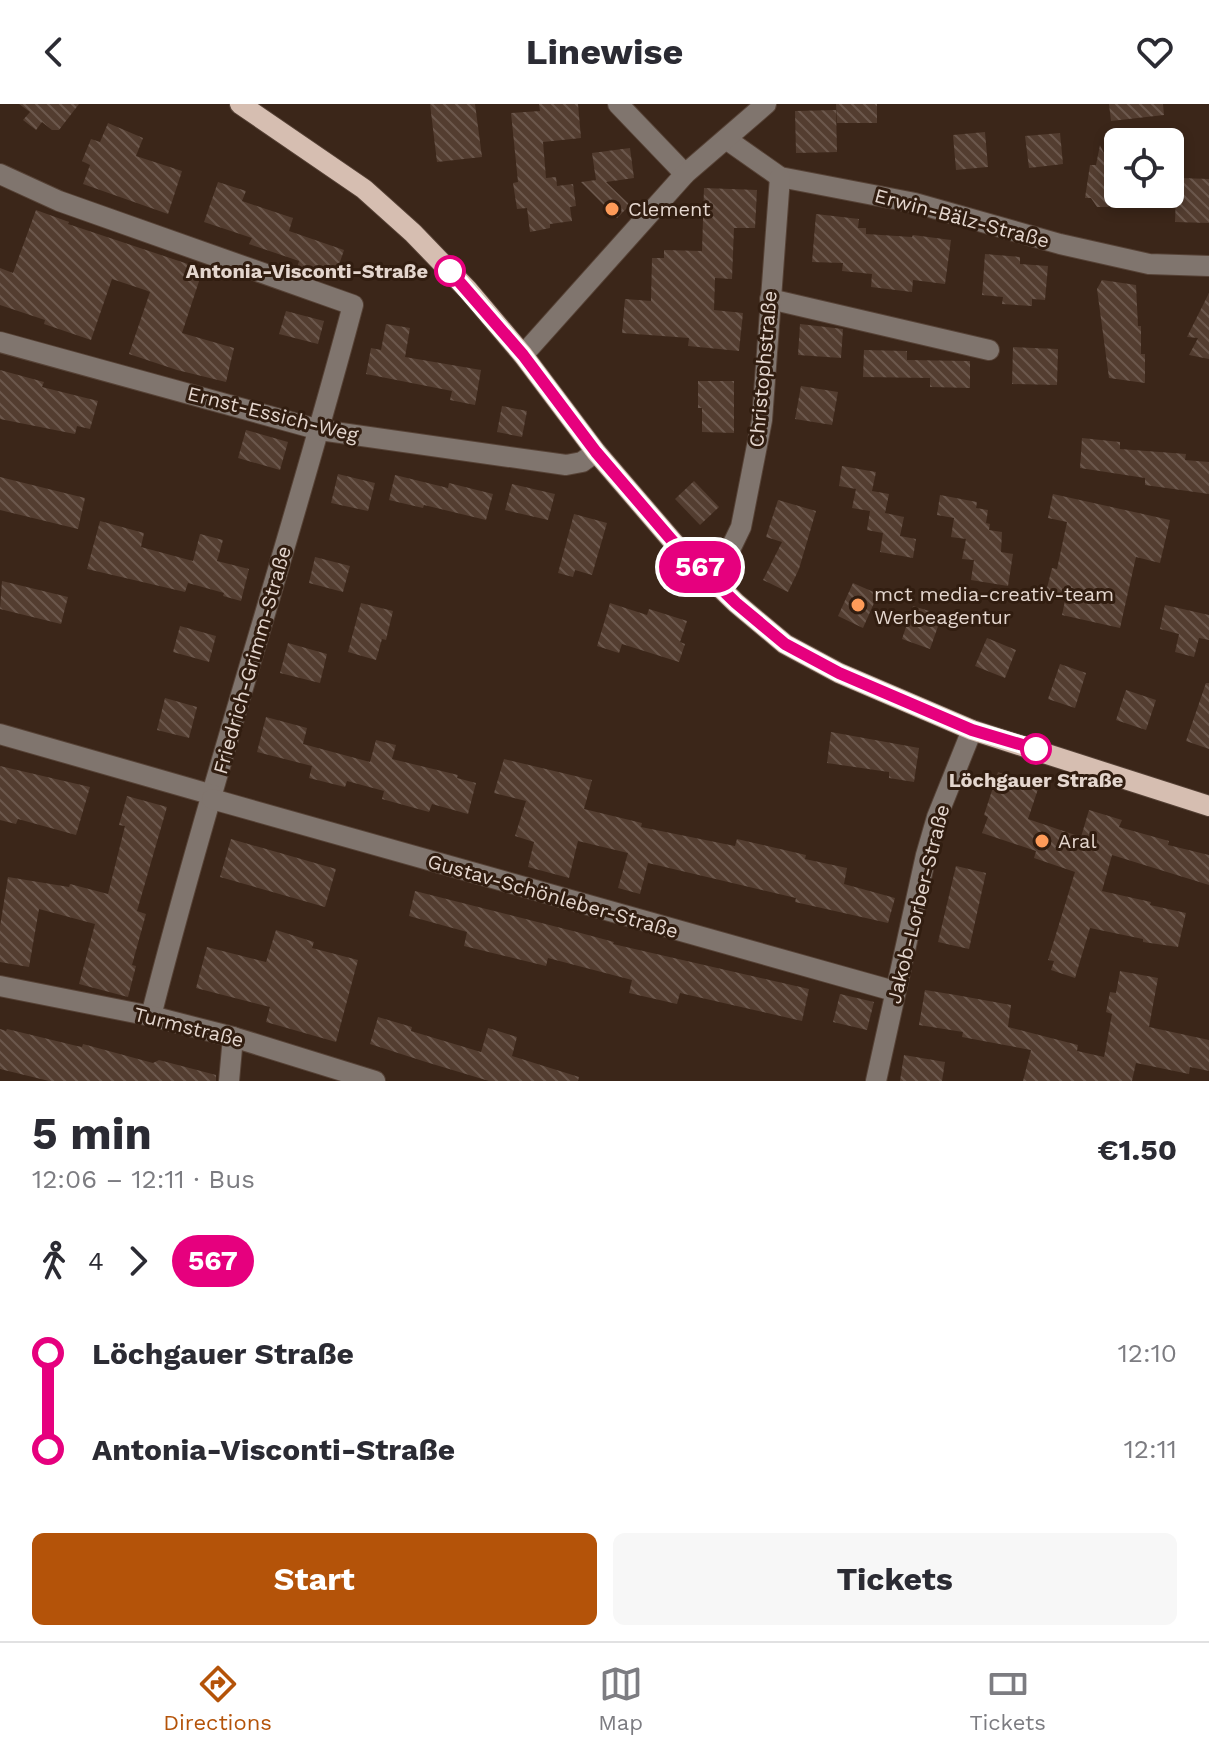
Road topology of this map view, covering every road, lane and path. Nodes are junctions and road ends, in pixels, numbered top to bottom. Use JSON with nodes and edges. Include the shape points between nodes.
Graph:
{"nodes":[{"id":1,"x":240,"y":104,"type":"edge"},
{"id":2,"x":618,"y":104,"type":"edge"},
{"id":3,"x":766,"y":104,"type":"edge"},
{"id":4,"x":726,"y":139,"type":"junction"},
{"id":5,"x":0,"y":174,"type":"edge"},
{"id":6,"x":685,"y":174,"type":"junction"},
{"id":7,"x":780,"y":177,"type":"junction"},
{"id":8,"x":1209,"y":266,"type":"edge"},
{"id":9,"x":770,"y":299,"type":"junction"},
{"id":10,"x":0,"y":342,"type":"edge"},
{"id":11,"x":989,"y":350,"type":"dead end"},
{"id":12,"x":523,"y":355,"type":"junction"},
{"id":13,"x":320,"y":430,"type":"junction"},
{"id":14,"x":596,"y":452,"type":"junction"},
{"id":15,"x":726,"y":558,"type":"dead end"},
{"id":16,"x":972,"y":730,"type":"junction"},
{"id":17,"x":0,"y":734,"type":"edge"},
{"id":18,"x":212,"y":797,"type":"junction"},
{"id":19,"x":1209,"y":806,"type":"edge"},
{"id":20,"x":0,"y":986,"type":"edge"},
{"id":21,"x":894,"y":991,"type":"junction"},
{"id":22,"x":151,"y":1016,"type":"junction"},
{"id":23,"x":233,"y":1037,"type":"junction"},
{"id":24,"x":229,"y":1081,"type":"edge"},
{"id":25,"x":375,"y":1081,"type":"edge"},
{"id":26,"x":876,"y":1081,"type":"edge"}],
"edges":[{"from":1,"to":12,"type":"main road","via":[[364,189],[468,290]]},
{"from":2,"to":6,"type":"street"},
{"from":3,"to":4,"type":"street"},
{"from":4,"to":6,"type":"street"},
{"from":4,"to":7,"type":"street","name":"Erwin-Bälz-Straße"},
{"from":5,"to":13,"type":"street","name":"Friedrich-Grimm-Straße","via":[[59,201],[353,305]]},
{"from":6,"to":12,"type":"street"},
{"from":7,"to":8,"type":"street","name":"Erwin-Bälz-Straße","via":[[915,203],[1149,264]]},
{"from":7,"to":9,"type":"street","name":"Christophstraße"},
{"from":9,"to":11,"type":"street"},
{"from":9,"to":15,"type":"street","name":"Christophstraße","via":[[762,420],[741,527]]},
{"from":10,"to":13,"type":"street","name":"Ernst-Essich-Weg"},
{"from":12,"to":14,"type":"main road"},
{"from":13,"to":14,"type":"street","name":"Ernst-Essich-Weg","via":[[566,465]]},
{"from":13,"to":18,"type":"street","name":"Friedrich-Grimm-Straße"},
{"from":14,"to":16,"type":"main road","via":[[675,544],[785,644]]},
{"from":16,"to":19,"type":"main road"},
{"from":16,"to":21,"type":"street","name":"Jakob-Lorber-Straße","via":[[937,817]]},
{"from":17,"to":18,"type":"street","name":"Gustav-Schönleber-Straße"},
{"from":18,"to":21,"type":"street","name":"Gustav-Schönleber-Straße"},
{"from":18,"to":22,"type":"street","name":"Friedrich-Grimm-Straße"},
{"from":20,"to":22,"type":"street","name":"Turmstraße"},
{"from":21,"to":26,"type":"street","name":"Jakob-Lorber-Straße"},
{"from":22,"to":23,"type":"street","name":"Turmstraße"},
{"from":23,"to":24,"type":"street"},
{"from":23,"to":25,"type":"street","name":"Turmstraße"}]}
